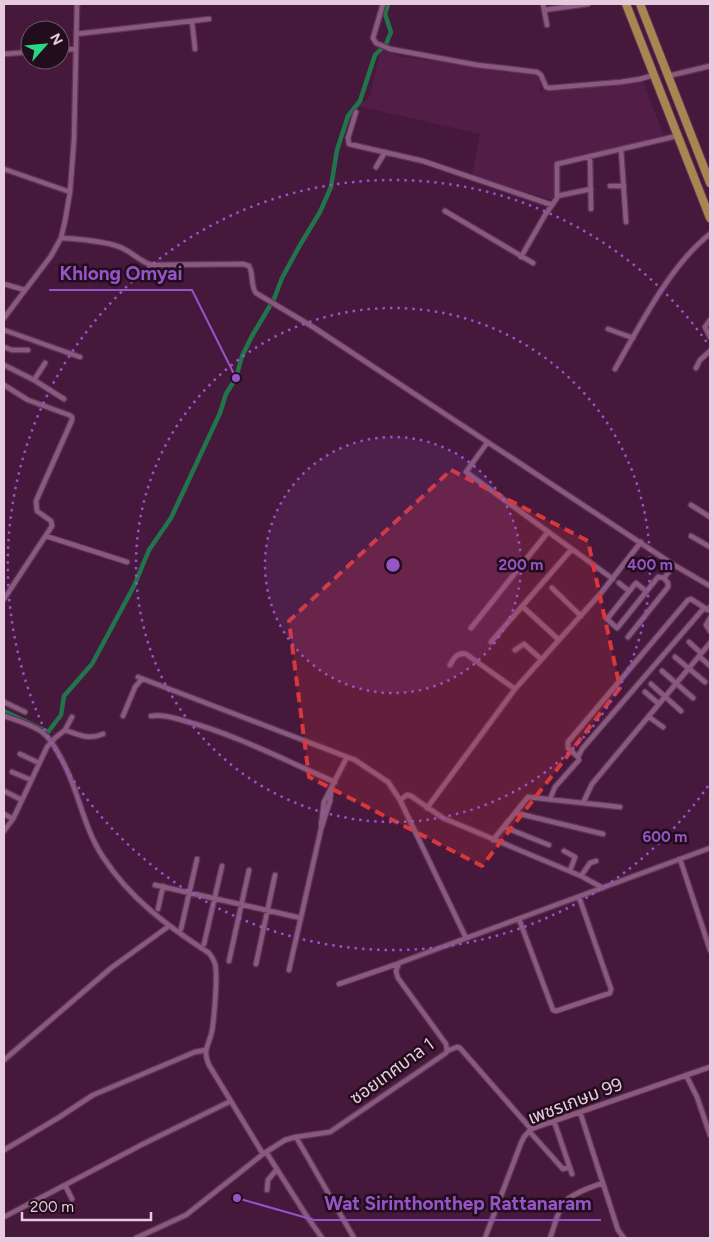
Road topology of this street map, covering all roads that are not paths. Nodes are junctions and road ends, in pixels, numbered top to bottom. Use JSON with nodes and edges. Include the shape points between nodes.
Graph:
{"nodes":[{"id":1,"x":77,"y":4,"type":"edge"},
{"id":2,"x":383,"y":4,"type":"edge"},
{"id":3,"x":543,"y":4,"type":"edge"},
{"id":4,"x":588,"y":4,"type":"edge"},
{"id":5,"x":626,"y":4,"type":"edge"},
{"id":6,"x":630,"y":4,"type":"edge"},
{"id":7,"x":640,"y":4,"type":"edge"},
{"id":8,"x":544,"y":10,"type":"junction"},
{"id":9,"x":209,"y":20,"type":"dead end"},
{"id":10,"x":192,"y":21,"type":"junction"},
{"id":11,"x":546,"y":25,"type":"dead end"},
{"id":12,"x":76,"y":34,"type":"junction"},
{"id":13,"x":70,"y":49,"type":"edge"},
{"id":14,"x":76,"y":49,"type":"junction"},
{"id":15,"x":195,"y":49,"type":"dead end"},
{"id":16,"x":20,"y":53,"type":"edge"},
{"id":17,"x":4,"y":54,"type":"edge"},
{"id":18,"x":710,"y":66,"type":"edge"},
{"id":19,"x":652,"y":71,"type":"junction"},
{"id":20,"x":668,"y":76,"type":"junction"},
{"id":21,"x":356,"y":112,"type":"dead end"},
{"id":22,"x":678,"y":136,"type":"junction"},
{"id":23,"x":621,"y":149,"type":"junction"},
{"id":24,"x":386,"y":152,"type":"junction"},
{"id":25,"x":590,"y":156,"type":"junction"},
{"id":26,"x":376,"y":167,"type":"dead end"},
{"id":27,"x":4,"y":169,"type":"edge"},
{"id":28,"x":710,"y":182,"type":"edge"},
{"id":29,"x":610,"y":186,"type":"dead end"},
{"id":30,"x":624,"y":186,"type":"junction"},
{"id":31,"x":591,"y":189,"type":"junction"},
{"id":32,"x":70,"y":192,"type":"junction"},
{"id":33,"x":557,"y":196,"type":"junction"},
{"id":34,"x":552,"y":205,"type":"junction"},
{"id":35,"x":591,"y":209,"type":"dead end"},
{"id":36,"x":446,"y":211,"type":"dead end"},
{"id":37,"x":710,"y":218,"type":"edge"},
{"id":38,"x":626,"y":222,"type":"dead end"},
{"id":39,"x":710,"y":234,"type":"edge"},
{"id":40,"x":61,"y":238,"type":"junction"},
{"id":41,"x":521,"y":257,"type":"junction"},
{"id":42,"x":533,"y":263,"type":"dead end"},
{"id":43,"x":4,"y":284,"type":"edge"},
{"id":44,"x":25,"y":290,"type":"junction"},
{"id":45,"x":4,"y":318,"type":"edge"},
{"id":46,"x":710,"y":320,"type":"edge"},
{"id":47,"x":608,"y":329,"type":"dead end"},
{"id":48,"x":4,"y":330,"type":"edge"},
{"id":49,"x":710,"y":337,"type":"edge"},
{"id":50,"x":633,"y":338,"type":"junction"},
{"id":51,"x":4,"y":347,"type":"edge"},
{"id":52,"x":28,"y":350,"type":"dead end"},
{"id":53,"x":710,"y":351,"type":"edge"},
{"id":54,"x":80,"y":357,"type":"dead end"},
{"id":55,"x":45,"y":363,"type":"dead end"},
{"id":56,"x":4,"y":365,"type":"edge"},
{"id":57,"x":697,"y":365,"type":"dead end"},
{"id":58,"x":615,"y":369,"type":"dead end"},
{"id":59,"x":34,"y":380,"type":"junction"},
{"id":60,"x":4,"y":386,"type":"edge"},
{"id":61,"x":64,"y":399,"type":"dead end"},
{"id":62,"x":487,"y":442,"type":"junction"},
{"id":63,"x":691,"y":505,"type":"dead end"},
{"id":64,"x":710,"y":517,"type":"edge"},
{"id":65,"x":548,"y":532,"type":"junction"},
{"id":66,"x":46,"y":536,"type":"junction"},
{"id":67,"x":691,"y":536,"type":"dead end"},
{"id":68,"x":641,"y":542,"type":"junction"},
{"id":69,"x":710,"y":547,"type":"edge"},
{"id":70,"x":571,"y":550,"type":"junction"},
{"id":71,"x":127,"y":562,"type":"dead end"},
{"id":72,"x":674,"y":565,"type":"junction"},
{"id":73,"x":664,"y":578,"type":"junction"},
{"id":74,"x":613,"y":579,"type":"junction"},
{"id":75,"x":619,"y":583,"type":"dead end"},
{"id":76,"x":710,"y":586,"type":"edge"},
{"id":77,"x":552,"y":588,"type":"dead end"},
{"id":78,"x":646,"y":591,"type":"junction"},
{"id":79,"x":629,"y":592,"type":"junction"},
{"id":80,"x":4,"y":599,"type":"edge"},
{"id":81,"x":522,"y":606,"type":"junction"},
{"id":82,"x":710,"y":607,"type":"edge"},
{"id":83,"x":704,"y":608,"type":"junction"},
{"id":84,"x":581,"y":616,"type":"junction"},
{"id":85,"x":710,"y":618,"type":"edge"},
{"id":86,"x":471,"y":628,"type":"dead end"},
{"id":87,"x":710,"y":631,"type":"edge"},
{"id":88,"x":628,"y":637,"type":"dead end"},
{"id":89,"x":559,"y":640,"type":"junction"},
{"id":90,"x":491,"y":642,"type":"dead end"},
{"id":91,"x":689,"y":642,"type":"dead end"},
{"id":92,"x":710,"y":643,"type":"edge"},
{"id":93,"x":514,"y":650,"type":"dead end"},
{"id":94,"x":700,"y":655,"type":"junction"},
{"id":95,"x":675,"y":657,"type":"dead end"},
{"id":96,"x":541,"y":659,"type":"junction"},
{"id":97,"x":450,"y":665,"type":"dead end"},
{"id":98,"x":710,"y":666,"type":"edge"},
{"id":99,"x":689,"y":669,"type":"junction"},
{"id":100,"x":662,"y":671,"type":"dead end"},
{"id":101,"x":705,"y":682,"type":"dead end"},
{"id":102,"x":676,"y":683,"type":"junction"},
{"id":103,"x":651,"y":684,"type":"dead end"},
{"id":104,"x":515,"y":689,"type":"junction"},
{"id":105,"x":645,"y":692,"type":"dead end"},
{"id":106,"x":665,"y":696,"type":"junction"},
{"id":107,"x":693,"y":698,"type":"dead end"},
{"id":108,"x":4,"y":702,"type":"edge"},
{"id":109,"x":659,"y":704,"type":"junction"},
{"id":110,"x":681,"y":711,"type":"dead end"},
{"id":111,"x":25,"y":712,"type":"dead end"},
{"id":112,"x":4,"y":716,"type":"edge"},
{"id":113,"x":124,"y":716,"type":"dead end"},
{"id":114,"x":151,"y":716,"type":"dead end"},
{"id":115,"x":72,"y":717,"type":"dead end"},
{"id":116,"x":649,"y":717,"type":"junction"},
{"id":117,"x":663,"y":727,"type":"dead end"},
{"id":118,"x":65,"y":730,"type":"junction"},
{"id":119,"x":103,"y":734,"type":"dead end"},
{"id":120,"x":51,"y":741,"type":"junction"},
{"id":121,"x":20,"y":754,"type":"dead end"},
{"id":122,"x":347,"y":757,"type":"junction"},
{"id":123,"x":578,"y":757,"type":"junction"},
{"id":124,"x":39,"y":763,"type":"junction"},
{"id":125,"x":12,"y":772,"type":"dead end"},
{"id":126,"x":31,"y":780,"type":"junction"},
{"id":127,"x":335,"y":782,"type":"junction"},
{"id":128,"x":4,"y":791,"type":"edge"},
{"id":129,"x":550,"y":799,"type":"junction"},
{"id":130,"x":22,"y":800,"type":"junction"},
{"id":131,"x":400,"y":800,"type":"junction"},
{"id":132,"x":583,"y":802,"type":"junction"},
{"id":133,"x":620,"y":807,"type":"dead end"},
{"id":134,"x":427,"y":808,"type":"junction"},
{"id":135,"x":516,"y":813,"type":"junction"},
{"id":136,"x":4,"y":814,"type":"edge"},
{"id":137,"x":13,"y":819,"type":"junction"},
{"id":138,"x":504,"y":827,"type":"junction"},
{"id":139,"x":4,"y":831,"type":"edge"},
{"id":140,"x":603,"y":834,"type":"dead end"},
{"id":141,"x":493,"y":840,"type":"junction"},
{"id":142,"x":549,"y":845,"type":"dead end"},
{"id":143,"x":710,"y":848,"type":"edge"},
{"id":144,"x":564,"y":851,"type":"dead end"},
{"id":145,"x":197,"y":859,"type":"dead end"},
{"id":146,"x":680,"y":859,"type":"junction"},
{"id":147,"x":596,"y":861,"type":"dead end"},
{"id":148,"x":222,"y":866,"type":"dead end"},
{"id":149,"x":249,"y":870,"type":"dead end"},
{"id":150,"x":570,"y":871,"type":"junction"},
{"id":151,"x":275,"y":875,"type":"dead end"},
{"id":152,"x":581,"y":876,"type":"junction"},
{"id":153,"x":155,"y":884,"type":"dead end"},
{"id":154,"x":163,"y":886,"type":"junction"},
{"id":155,"x":603,"y":888,"type":"junction"},
{"id":156,"x":189,"y":892,"type":"junction"},
{"id":157,"x":579,"y":897,"type":"junction"},
{"id":158,"x":215,"y":898,"type":"junction"},
{"id":159,"x":241,"y":904,"type":"junction"},
{"id":160,"x":158,"y":909,"type":"dead end"},
{"id":161,"x":267,"y":910,"type":"junction"},
{"id":162,"x":300,"y":918,"type":"junction"},
{"id":163,"x":519,"y":919,"type":"junction"},
{"id":164,"x":169,"y":926,"type":"junction"},
{"id":165,"x":181,"y":929,"type":"dead end"},
{"id":166,"x":466,"y":938,"type":"junction"},
{"id":167,"x":204,"y":944,"type":"dead end"},
{"id":168,"x":710,"y":950,"type":"edge"},
{"id":169,"x":229,"y":961,"type":"dead end"},
{"id":170,"x":256,"y":964,"type":"dead end"},
{"id":171,"x":397,"y":964,"type":"junction"},
{"id":172,"x":289,"y":970,"type":"dead end"},
{"id":173,"x":339,"y":984,"type":"dead end"},
{"id":174,"x":205,"y":1050,"type":"junction"},
{"id":175,"x":447,"y":1051,"type":"junction"},
{"id":176,"x":4,"y":1060,"type":"edge"},
{"id":177,"x":710,"y":1067,"type":"edge"},
{"id":178,"x":686,"y":1075,"type":"junction"},
{"id":179,"x":231,"y":1101,"type":"junction"},
{"id":180,"x":580,"y":1112,"type":"junction"},
{"id":181,"x":554,"y":1121,"type":"junction"},
{"id":182,"x":530,"y":1130,"type":"junction"},
{"id":183,"x":710,"y":1134,"type":"edge"},
{"id":184,"x":296,"y":1137,"type":"junction"},
{"id":185,"x":4,"y":1150,"type":"edge"},
{"id":186,"x":265,"y":1153,"type":"junction"},
{"id":187,"x":570,"y":1167,"type":"junction"},
{"id":188,"x":277,"y":1169,"type":"junction"},
{"id":189,"x":572,"y":1174,"type":"dead end"},
{"id":190,"x":603,"y":1183,"type":"junction"},
{"id":191,"x":65,"y":1185,"type":"junction"},
{"id":192,"x":267,"y":1190,"type":"dead end"},
{"id":193,"x":72,"y":1199,"type":"dead end"},
{"id":194,"x":4,"y":1217,"type":"edge"},
{"id":195,"x":144,"y":1237,"type":"edge"},
{"id":196,"x":136,"y":1238,"type":"edge"},
{"id":197,"x":322,"y":1238,"type":"edge"},
{"id":198,"x":354,"y":1238,"type":"edge"},
{"id":199,"x":485,"y":1238,"type":"edge"},
{"id":200,"x":550,"y":1238,"type":"edge"},
{"id":201,"x":624,"y":1238,"type":"edge"}],
"edges":[{"from":1,"to":12,"type":"street"},
{"from":2,"to":19,"type":"street","via":[[373,38],[388,48],[477,65],[537,72],[549,88],[640,79]]},
{"from":3,"to":8,"type":"street"},
{"from":4,"to":8,"type":"street"},
{"from":5,"to":19,"type":"main road"},
{"from":6,"to":19,"type":"main road","via":[[648,48]]},
{"from":7,"to":20,"type":"main road"},
{"from":8,"to":11,"type":"street"},
{"from":9,"to":10,"type":"street"},
{"from":10,"to":12,"type":"street"},
{"from":10,"to":15,"type":"street"},
{"from":12,"to":14,"type":"street"},
{"from":13,"to":14,"type":"street"},
{"from":14,"to":32,"type":"street"},
{"from":16,"to":17,"type":"street"},
{"from":18,"to":20,"type":"street"},
{"from":19,"to":22,"type":"main road"},
{"from":20,"to":28,"type":"main road"},
{"from":21,"to":24,"type":"street","via":[[349,144]]},
{"from":22,"to":23,"type":"street"},
{"from":22,"to":37,"type":"main road"},
{"from":23,"to":25,"type":"street"},
{"from":23,"to":30,"type":"street"},
{"from":24,"to":26,"type":"street"},
{"from":24,"to":34,"type":"street","via":[[423,161]]},
{"from":25,"to":31,"type":"street"},
{"from":25,"to":33,"type":"street","via":[[557,164]]},
{"from":27,"to":32,"type":"street"},
{"from":29,"to":30,"type":"street"},
{"from":30,"to":38,"type":"street"},
{"from":31,"to":33,"type":"street"},
{"from":31,"to":35,"type":"street"},
{"from":32,"to":40,"type":"street"},
{"from":33,"to":34,"type":"street"},
{"from":34,"to":41,"type":"street"},
{"from":36,"to":41,"type":"street"},
{"from":39,"to":50,"type":"street","via":[[683,261]]},
{"from":40,"to":44,"type":"street"},
{"from":40,"to":62,"type":"street","via":[[117,246],[152,264],[247,265],[251,268],[254,291]]},
{"from":41,"to":42,"type":"street"},
{"from":43,"to":44,"type":"street"},
{"from":44,"to":45,"type":"street"},
{"from":46,"to":49,"type":"street","via":[[705,328]]},
{"from":47,"to":50,"type":"street"},
{"from":48,"to":54,"type":"street"},
{"from":50,"to":58,"type":"street"},
{"from":51,"to":52,"type":"street"},
{"from":53,"to":57,"type":"street"},
{"from":55,"to":59,"type":"street"},
{"from":56,"to":59,"type":"street"},
{"from":59,"to":61,"type":"street"},
{"from":60,"to":66,"type":"street","via":[[28,400],[72,417],[36,501],[37,510],[52,523]]},
{"from":62,"to":65,"type":"street","via":[[466,472]]},
{"from":62,"to":68,"type":"street"},
{"from":63,"to":64,"type":"street"},
{"from":65,"to":70,"type":"street"},
{"from":65,"to":86,"type":"street"},
{"from":66,"to":71,"type":"street"},
{"from":66,"to":80,"type":"street"},
{"from":67,"to":69,"type":"street"},
{"from":68,"to":72,"type":"street"},
{"from":68,"to":74,"type":"street"},
{"from":70,"to":74,"type":"street"},
{"from":70,"to":81,"type":"street"},
{"from":72,"to":73,"type":"street"},
{"from":72,"to":76,"type":"street"},
{"from":73,"to":78,"type":"street","via":[[658,577]]},
{"from":73,"to":88,"type":"street","via":[[668,586]]},
{"from":74,"to":84,"type":"street"},
{"from":75,"to":79,"type":"street"},
{"from":77,"to":84,"type":"street"},
{"from":78,"to":79,"type":"street","via":[[636,583]]},
{"from":78,"to":79,"type":"street","via":[[617,628],[607,619]]},
{"from":81,"to":89,"type":"street"},
{"from":81,"to":90,"type":"street"},
{"from":82,"to":83,"type":"street","via":[[708,610]]},
{"from":83,"to":123,"type":"street"},
{"from":83,"to":123,"type":"street","via":[[688,600],[568,742],[568,748]]},
{"from":84,"to":89,"type":"street"},
{"from":85,"to":87,"type":"street","via":[[706,625]]},
{"from":89,"to":96,"type":"street"},
{"from":91,"to":94,"type":"street"},
{"from":92,"to":94,"type":"street"},
{"from":93,"to":96,"type":"street","via":[[524,644]]},
{"from":94,"to":98,"type":"street"},
{"from":94,"to":99,"type":"street"},
{"from":95,"to":99,"type":"street"},
{"from":96,"to":104,"type":"street"},
{"from":97,"to":104,"type":"street","via":[[456,656],[466,654]]},
{"from":99,"to":101,"type":"street"},
{"from":99,"to":102,"type":"street"},
{"from":100,"to":102,"type":"street"},
{"from":102,"to":106,"type":"street"},
{"from":102,"to":107,"type":"street"},
{"from":103,"to":106,"type":"street"},
{"from":104,"to":134,"type":"street"},
{"from":105,"to":109,"type":"street"},
{"from":106,"to":109,"type":"street"},
{"from":106,"to":110,"type":"street"},
{"from":108,"to":111,"type":"street"},
{"from":109,"to":116,"type":"street"},
{"from":112,"to":120,"type":"street","via":[[38,730]]},
{"from":113,"to":122,"type":"street","via":[[140,678]]},
{"from":114,"to":127,"type":"street","via":[[165,715],[197,724]]},
{"from":115,"to":118,"type":"street"},
{"from":116,"to":117,"type":"street"},
{"from":116,"to":132,"type":"street","via":[[592,784]]},
{"from":118,"to":119,"type":"street","via":[[87,738]]},
{"from":118,"to":120,"type":"street"},
{"from":120,"to":124,"type":"street"},
{"from":120,"to":164,"type":"street","via":[[74,783],[97,848],[133,894]]},
{"from":121,"to":124,"type":"street"},
{"from":122,"to":127,"type":"street"},
{"from":122,"to":131,"type":"street","via":[[388,782]]},
{"from":123,"to":129,"type":"street"},
{"from":124,"to":126,"type":"street"},
{"from":125,"to":126,"type":"street"},
{"from":126,"to":130,"type":"street"},
{"from":127,"to":162,"type":"street"},
{"from":128,"to":130,"type":"street"},
{"from":129,"to":132,"type":"street"},
{"from":129,"to":135,"type":"street","via":[[528,797]]},
{"from":130,"to":137,"type":"street"},
{"from":131,"to":134,"type":"street","via":[[411,796]]},
{"from":131,"to":166,"type":"street"},
{"from":132,"to":133,"type":"street"},
{"from":134,"to":141,"type":"street"},
{"from":135,"to":138,"type":"street"},
{"from":135,"to":140,"type":"street"},
{"from":136,"to":137,"type":"street"},
{"from":137,"to":139,"type":"street"},
{"from":138,"to":141,"type":"street"},
{"from":138,"to":142,"type":"street"},
{"from":141,"to":150,"type":"street"},
{"from":143,"to":146,"type":"street"},
{"from":144,"to":150,"type":"street","via":[[575,857]]},
{"from":145,"to":156,"type":"street"},
{"from":146,"to":155,"type":"street"},
{"from":146,"to":168,"type":"street"},
{"from":147,"to":152,"type":"street","via":[[590,863]]},
{"from":148,"to":158,"type":"street"},
{"from":149,"to":159,"type":"street"},
{"from":150,"to":152,"type":"street"},
{"from":151,"to":161,"type":"street"},
{"from":152,"to":155,"type":"street"},
{"from":153,"to":154,"type":"street"},
{"from":154,"to":156,"type":"street"},
{"from":154,"to":160,"type":"street"},
{"from":155,"to":157,"type":"street"},
{"from":156,"to":158,"type":"street"},
{"from":156,"to":165,"type":"street"},
{"from":157,"to":163,"type":"street"},
{"from":157,"to":163,"type":"street","via":[[610,993],[554,1011]]},
{"from":158,"to":159,"type":"street"},
{"from":158,"to":167,"type":"street"},
{"from":159,"to":161,"type":"street"},
{"from":159,"to":169,"type":"street"},
{"from":161,"to":162,"type":"street"},
{"from":161,"to":170,"type":"street"},
{"from":162,"to":172,"type":"street"},
{"from":163,"to":166,"type":"street"},
{"from":164,"to":174,"type":"street","via":[[209,954],[215,963],[212,1028]]},
{"from":164,"to":176,"type":"street","via":[[99,978]]},
{"from":166,"to":171,"type":"street"},
{"from":171,"to":173,"type":"street"},
{"from":171,"to":175,"type":"street","name":"ซอยเทศบาล 1","via":[[398,978],[446,1044]]},
{"from":174,"to":179,"type":"street","via":[[209,1065]]},
{"from":174,"to":185,"type":"street","via":[[93,1095]]},
{"from":175,"to":182,"type":"street","via":[[460,1048]]},
{"from":175,"to":184,"type":"street","name":"ซอยเทศบาล 1","via":[[330,1132]]},
{"from":177,"to":178,"type":"street","name":"เพชรเกษม 99"},
{"from":178,"to":180,"type":"street","name":"เพชรเกษม 99"},
{"from":178,"to":183,"type":"street"},
{"from":179,"to":186,"type":"street"},
{"from":179,"to":191,"type":"street"},
{"from":180,"to":181,"type":"street","name":"เพชรเกษม 99"},
{"from":180,"to":190,"type":"street"},
{"from":181,"to":182,"type":"street","name":"เพชรเกษม 99"},
{"from":181,"to":187,"type":"street"},
{"from":182,"to":187,"type":"street","via":[[563,1169]]},
{"from":182,"to":199,"type":"street","name":"เพชรเกษม 99","via":[[521,1143]]},
{"from":184,"to":186,"type":"street","name":"ซอยเทศบาล 1"},
{"from":184,"to":198,"type":"street"},
{"from":186,"to":188,"type":"street"},
{"from":186,"to":195,"type":"street","name":"ซอยเทศบาล 1","via":[[186,1216]]},
{"from":187,"to":189,"type":"street"},
{"from":188,"to":192,"type":"street","via":[[268,1180]]},
{"from":188,"to":197,"type":"street"},
{"from":190,"to":200,"type":"street","via":[[565,1201]]},
{"from":190,"to":201,"type":"street","via":[[618,1230]]},
{"from":191,"to":193,"type":"street"},
{"from":191,"to":194,"type":"street"},
{"from":195,"to":196,"type":"street","name":"ซอยเทศบาล 1"}]}
